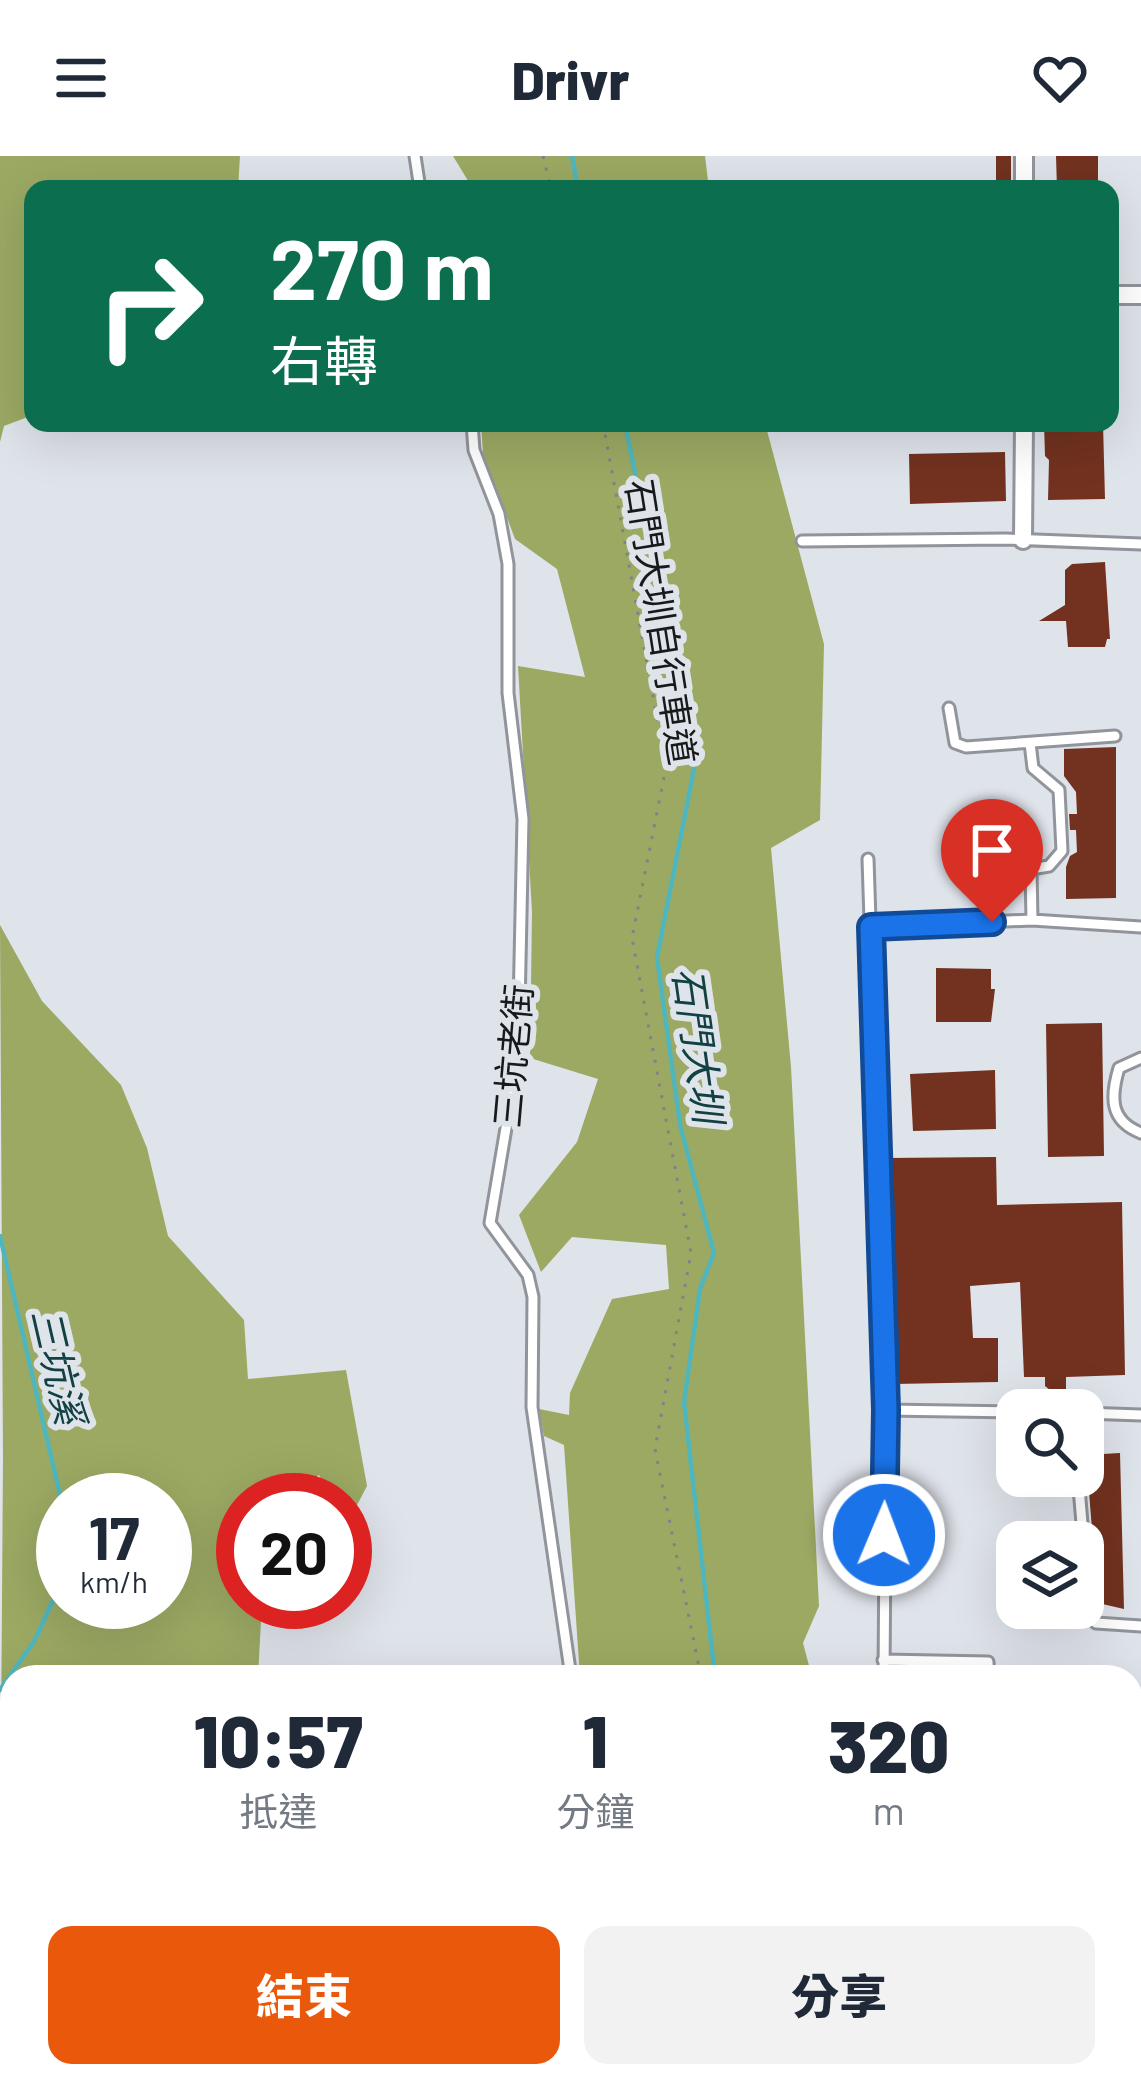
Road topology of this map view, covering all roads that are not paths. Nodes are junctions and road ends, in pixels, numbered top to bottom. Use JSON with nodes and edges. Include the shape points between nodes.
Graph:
{"nodes":[{"id":1,"x":473,"y":432,"type":"edge"},
{"id":2,"x":1024,"y":432,"type":"edge"},
{"id":3,"x":1023,"y":540,"type":"junction"},
{"id":4,"x":802,"y":542,"type":"dead end"},
{"id":5,"x":1141,"y":544,"type":"edge"},
{"id":6,"x":949,"y":708,"type":"dead end"},
{"id":7,"x":1115,"y":736,"type":"dead end"},
{"id":8,"x":1030,"y":743,"type":"junction"},
{"id":9,"x":868,"y":859,"type":"dead end"},
{"id":10,"x":1032,"y":920,"type":"junction"},
{"id":11,"x":871,"y":927,"type":"junction"},
{"id":12,"x":1141,"y":927,"type":"edge"},
{"id":13,"x":1141,"y":1058,"type":"edge"},
{"id":14,"x":1141,"y":1133,"type":"edge"},
{"id":15,"x":886,"y":1410,"type":"junction"},
{"id":16,"x":996,"y":1412,"type":"edge"},
{"id":17,"x":1104,"y":1414,"type":"edge"},
{"id":18,"x":1141,"y":1415,"type":"edge"},
{"id":19,"x":1080,"y":1497,"type":"edge"},
{"id":20,"x":1141,"y":1626,"type":"edge"},
{"id":21,"x":883,"y":1660,"type":"junction"},
{"id":22,"x":569,"y":1665,"type":"edge"},
{"id":23,"x":883,"y":1665,"type":"edge"},
{"id":24,"x":988,"y":1665,"type":"edge"}],
"edges":[{"from":1,"to":22,"type":"lane","name":"三坑老街","via":[[508,564],[508,693],[523,819],[518,1057],[490,1223],[528,1275],[533,1297],[532,1407]]},
{"from":2,"to":3,"type":"street"},
{"from":3,"to":4,"type":"lane"},
{"from":3,"to":5,"type":"lane"},
{"from":6,"to":8,"type":"lane","via":[[955,743],[966,748]]},
{"from":7,"to":8,"type":"lane"},
{"from":8,"to":10,"type":"lane","via":[[1033,767],[1058,790],[1062,851],[1049,866],[1031,869]]},
{"from":9,"to":11,"type":"lane"},
{"from":10,"to":11,"type":"lane"},
{"from":10,"to":12,"type":"lane"},
{"from":11,"to":15,"type":"lane"},
{"from":13,"to":14,"type":"lane","via":[[1119,1068],[1114,1086],[1114,1112]]},
{"from":15,"to":16,"type":"lane"},
{"from":15,"to":21,"type":"lane"},
{"from":17,"to":18,"type":"lane"},
{"from":19,"to":20,"type":"lane","via":[[1090,1618]]},
{"from":21,"to":23,"type":"lane"},
{"from":21,"to":24,"type":"lane"}]}
